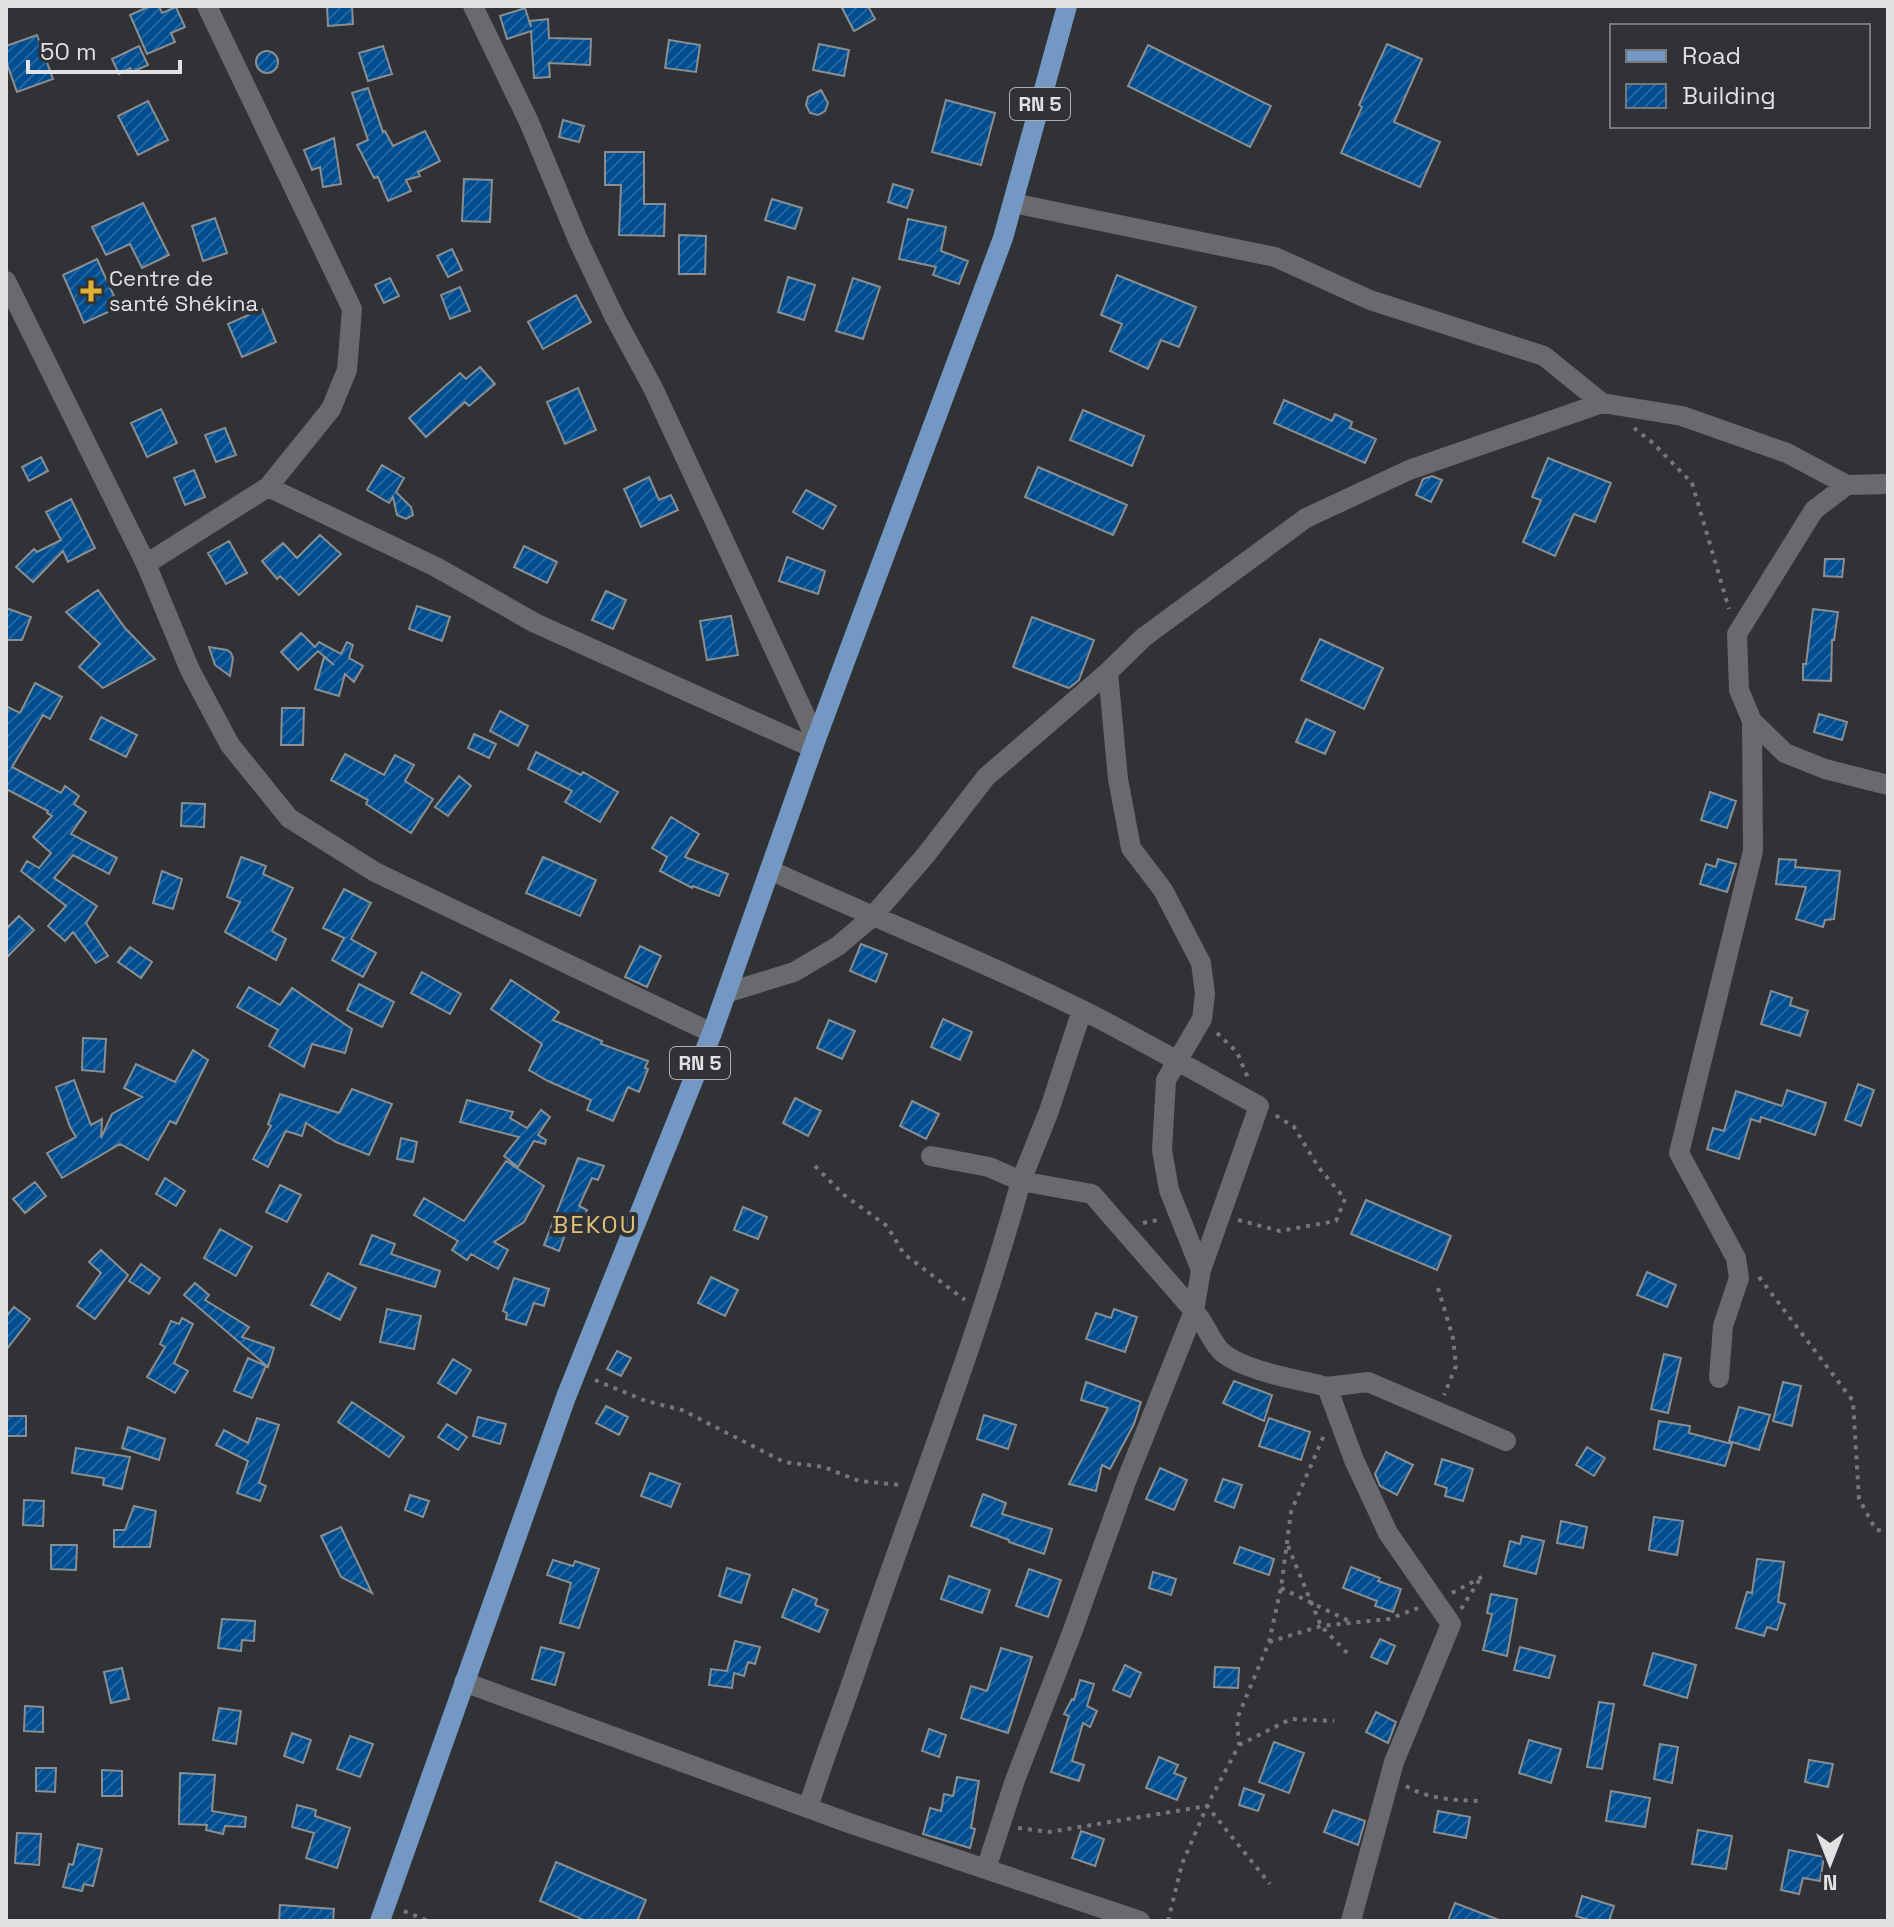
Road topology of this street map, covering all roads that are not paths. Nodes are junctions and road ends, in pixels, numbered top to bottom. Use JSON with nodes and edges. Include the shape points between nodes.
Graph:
{"nodes":[{"id":1,"x":207,"y":6,"type":"edge"},
{"id":2,"x":473,"y":6,"type":"edge"},
{"id":3,"x":1067,"y":6,"type":"edge"},
{"id":4,"x":1013,"y":203,"type":"junction"},
{"id":5,"x":6,"y":281,"type":"edge"},
{"id":6,"x":1602,"y":403,"type":"junction"},
{"id":7,"x":1888,"y":484,"type":"edge"},
{"id":8,"x":1847,"y":485,"type":"junction"},
{"id":9,"x":268,"y":487,"type":"junction"},
{"id":10,"x":146,"y":564,"type":"junction"},
{"id":11,"x":1108,"y":672,"type":"junction"},
{"id":12,"x":1752,"y":721,"type":"junction"},
{"id":13,"x":814,"y":744,"type":"junction"},
{"id":14,"x":1888,"y":785,"type":"edge"},
{"id":15,"x":770,"y":870,"type":"junction"},
{"id":16,"x":872,"y":917,"type":"junction"},
{"id":17,"x":726,"y":993,"type":"junction"},
{"id":18,"x":1082,"y":1010,"type":"junction"},
{"id":19,"x":712,"y":1033,"type":"junction"},
{"id":20,"x":1177,"y":1061,"type":"junction"},
{"id":21,"x":931,"y":1156,"type":"dead end"},
{"id":22,"x":1021,"y":1181,"type":"junction"},
{"id":23,"x":1201,"y":1270,"type":"junction"},
{"id":24,"x":1194,"y":1311,"type":"junction"},
{"id":25,"x":1719,"y":1378,"type":"dead end"},
{"id":26,"x":1327,"y":1387,"type":"junction"},
{"id":27,"x":1506,"y":1441,"type":"dead end"},
{"id":28,"x":464,"y":1682,"type":"junction"},
{"id":29,"x":808,"y":1808,"type":"junction"},
{"id":30,"x":986,"y":1869,"type":"junction"},
{"id":31,"x":383,"y":1912,"type":"edge"},
{"id":32,"x":1140,"y":1921,"type":"edge"},
{"id":33,"x":1351,"y":1921,"type":"edge"}],
"edges":[{"from":1,"to":9,"type":"street","via":[[352,309],[347,370],[331,409]]},
{"from":2,"to":13,"type":"street"},
{"from":3,"to":4,"type":"main road","number":"RN 5"},
{"from":4,"to":6,"type":"street","via":[[1275,257],[1370,300],[1544,356]]},
{"from":4,"to":13,"type":"main road","number":"RN 5"},
{"from":5,"to":10,"type":"street"},
{"from":6,"to":8,"type":"street","via":[[1682,416],[1787,453]]},
{"from":6,"to":11,"type":"street","via":[[1409,470],[1306,518],[1144,637]]},
{"from":7,"to":8,"type":"street"},
{"from":8,"to":12,"type":"street","via":[[1814,510],[1737,634],[1739,690]]},
{"from":9,"to":10,"type":"street"},
{"from":9,"to":13,"type":"street","via":[[436,567],[535,623]]},
{"from":10,"to":19,"type":"street","via":[[190,670],[230,745],[289,818],[375,872]]},
{"from":11,"to":16,"type":"street","via":[[986,777]]},
{"from":11,"to":20,"type":"street","via":[[1131,848],[1163,890],[1201,963],[1202,1019]]},
{"from":12,"to":14,"type":"street","via":[[1785,753]]},
{"from":12,"to":25,"type":"street","via":[[1753,851],[1679,1153],[1736,1258],[1739,1278],[1723,1326]]},
{"from":13,"to":15,"type":"main road","number":"RN 5"},
{"from":15,"to":16,"type":"street"},
{"from":15,"to":17,"type":"main road","number":"RN 5"},
{"from":16,"to":17,"type":"street","via":[[838,946],[794,972]]},
{"from":16,"to":18,"type":"street"},
{"from":17,"to":19,"type":"main road","number":"RN 5"},
{"from":18,"to":20,"type":"street"},
{"from":18,"to":22,"type":"street"},
{"from":19,"to":28,"type":"main road","number":"RN 5","via":[[576,1372]]},
{"from":20,"to":23,"type":"street","via":[[1166,1080],[1162,1150],[1169,1190]]},
{"from":20,"to":23,"type":"street","via":[[1259,1106]]},
{"from":21,"to":22,"type":"street","via":[[989,1167]]},
{"from":22,"to":24,"type":"street","via":[[1092,1194]]},
{"from":22,"to":29,"type":"street","via":[[995,1274]]},
{"from":23,"to":24,"type":"street"},
{"from":24,"to":26,"type":"street","via":[[1221,1352],[1244,1365]]},
{"from":24,"to":30,"type":"street","via":[[1127,1479]]},
{"from":26,"to":27,"type":"street","via":[[1368,1382]]},
{"from":26,"to":33,"type":"street","via":[[1388,1533],[1451,1624],[1394,1762]]},
{"from":28,"to":29,"type":"street"},
{"from":28,"to":31,"type":"main road","number":"RN 5"},
{"from":29,"to":30,"type":"street"},
{"from":30,"to":32,"type":"street"}]}
